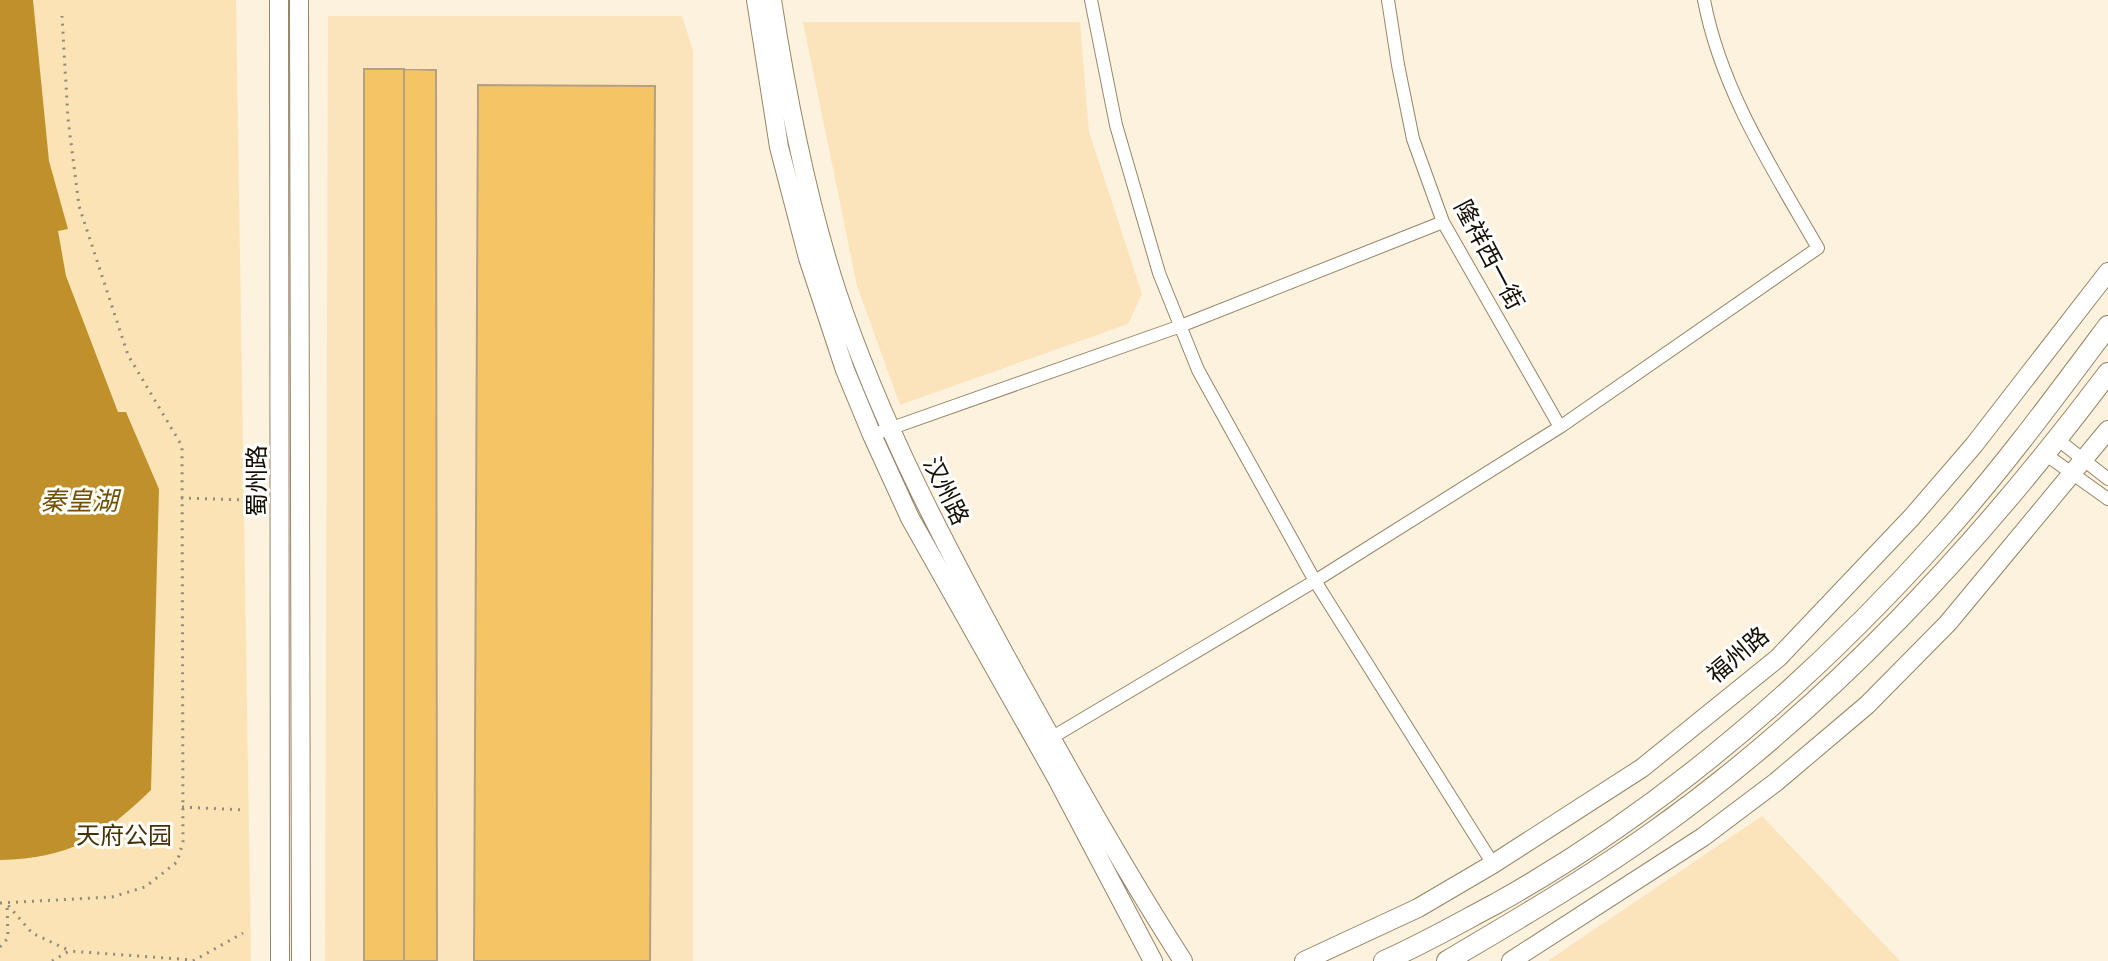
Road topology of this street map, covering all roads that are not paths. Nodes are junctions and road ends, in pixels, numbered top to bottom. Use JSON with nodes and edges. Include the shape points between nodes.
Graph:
{"nodes":[{"id":1,"x":279,"y":0,"type":"edge"},
{"id":2,"x":299,"y":0,"type":"edge"},
{"id":3,"x":756,"y":0,"type":"edge"},
{"id":4,"x":772,"y":0,"type":"edge"},
{"id":5,"x":1091,"y":0,"type":"edge"},
{"id":6,"x":1388,"y":0,"type":"edge"},
{"id":7,"x":1704,"y":0,"type":"edge"},
{"id":8,"x":1443,"y":222,"type":"junction"},
{"id":9,"x":2108,"y":272,"type":"edge"},
{"id":10,"x":2108,"y":326,"type":"edge"},
{"id":11,"x":1178,"y":327,"type":"junction"},
{"id":12,"x":2108,"y":373,"type":"edge"},
{"id":13,"x":1560,"y":427,"type":"junction"},
{"id":14,"x":2108,"y":430,"type":"edge"},
{"id":15,"x":880,"y":431,"type":"junction"},
{"id":16,"x":2051,"y":446,"type":"junction"},
{"id":17,"x":2078,"y":468,"type":"junction"},
{"id":18,"x":2108,"y":479,"type":"edge"},
{"id":19,"x":2108,"y":499,"type":"edge"},
{"id":20,"x":1315,"y":581,"type":"junction"},
{"id":21,"x":1051,"y":738,"type":"junction"},
{"id":22,"x":1493,"y":864,"type":"junction"},
{"id":23,"x":280,"y":961,"type":"edge"},
{"id":24,"x":301,"y":961,"type":"edge"},
{"id":25,"x":1153,"y":961,"type":"edge"},
{"id":26,"x":1183,"y":961,"type":"edge"},
{"id":27,"x":1304,"y":961,"type":"edge"},
{"id":28,"x":1384,"y":961,"type":"edge"},
{"id":29,"x":1447,"y":961,"type":"edge"},
{"id":30,"x":1511,"y":961,"type":"edge"}],
"edges":[{"from":1,"to":23,"type":"main road","name":"蜀州路"},
{"from":2,"to":24,"type":"main road","name":"蜀州路"},
{"from":3,"to":15,"type":"main road","name":"汉州路","via":[[779,147],[808,258],[845,370]]},
{"from":4,"to":15,"type":"main road","name":"汉州路","via":[[815,218]]},
{"from":5,"to":11,"type":"street","via":[[1116,125]]},
{"from":6,"to":8,"type":"street","name":"隆祥西一街","via":[[1413,139]]},
{"from":7,"to":13,"type":"street","via":[[1739,107],[1818,248]]},
{"from":8,"to":11,"type":"street"},
{"from":8,"to":13,"type":"street","name":"隆祥西一街"},
{"from":9,"to":22,"type":"main road","name":"福州路","via":[[1943,481],[1778,658],[1642,768]]},
{"from":10,"to":28,"type":"main road","via":[[1943,535],[1737,738],[1647,809],[1534,882]]},
{"from":11,"to":15,"type":"street"},
{"from":11,"to":20,"type":"street"},
{"from":12,"to":16,"type":"main road"},
{"from":13,"to":20,"type":"street"},
{"from":14,"to":17,"type":"main road"},
{"from":15,"to":21,"type":"main road","name":"汉州路"},
{"from":15,"to":25,"type":"main road","name":"汉州路","via":[[910,518]]},
{"from":16,"to":17,"type":"street"},
{"from":16,"to":17,"type":"street"},
{"from":16,"to":29,"type":"main road","via":[[1885,635],[1735,770],[1652,833]]},
{"from":17,"to":18,"type":"street"},
{"from":17,"to":19,"type":"street"},
{"from":17,"to":30,"type":"main road","via":[[1948,623],[1867,705],[1703,837]]},
{"from":20,"to":21,"type":"street"},
{"from":20,"to":22,"type":"street"},
{"from":21,"to":26,"type":"main road","name":"汉州路"},
{"from":22,"to":27,"type":"main road","name":"福州路","via":[[1418,908]]}]}
